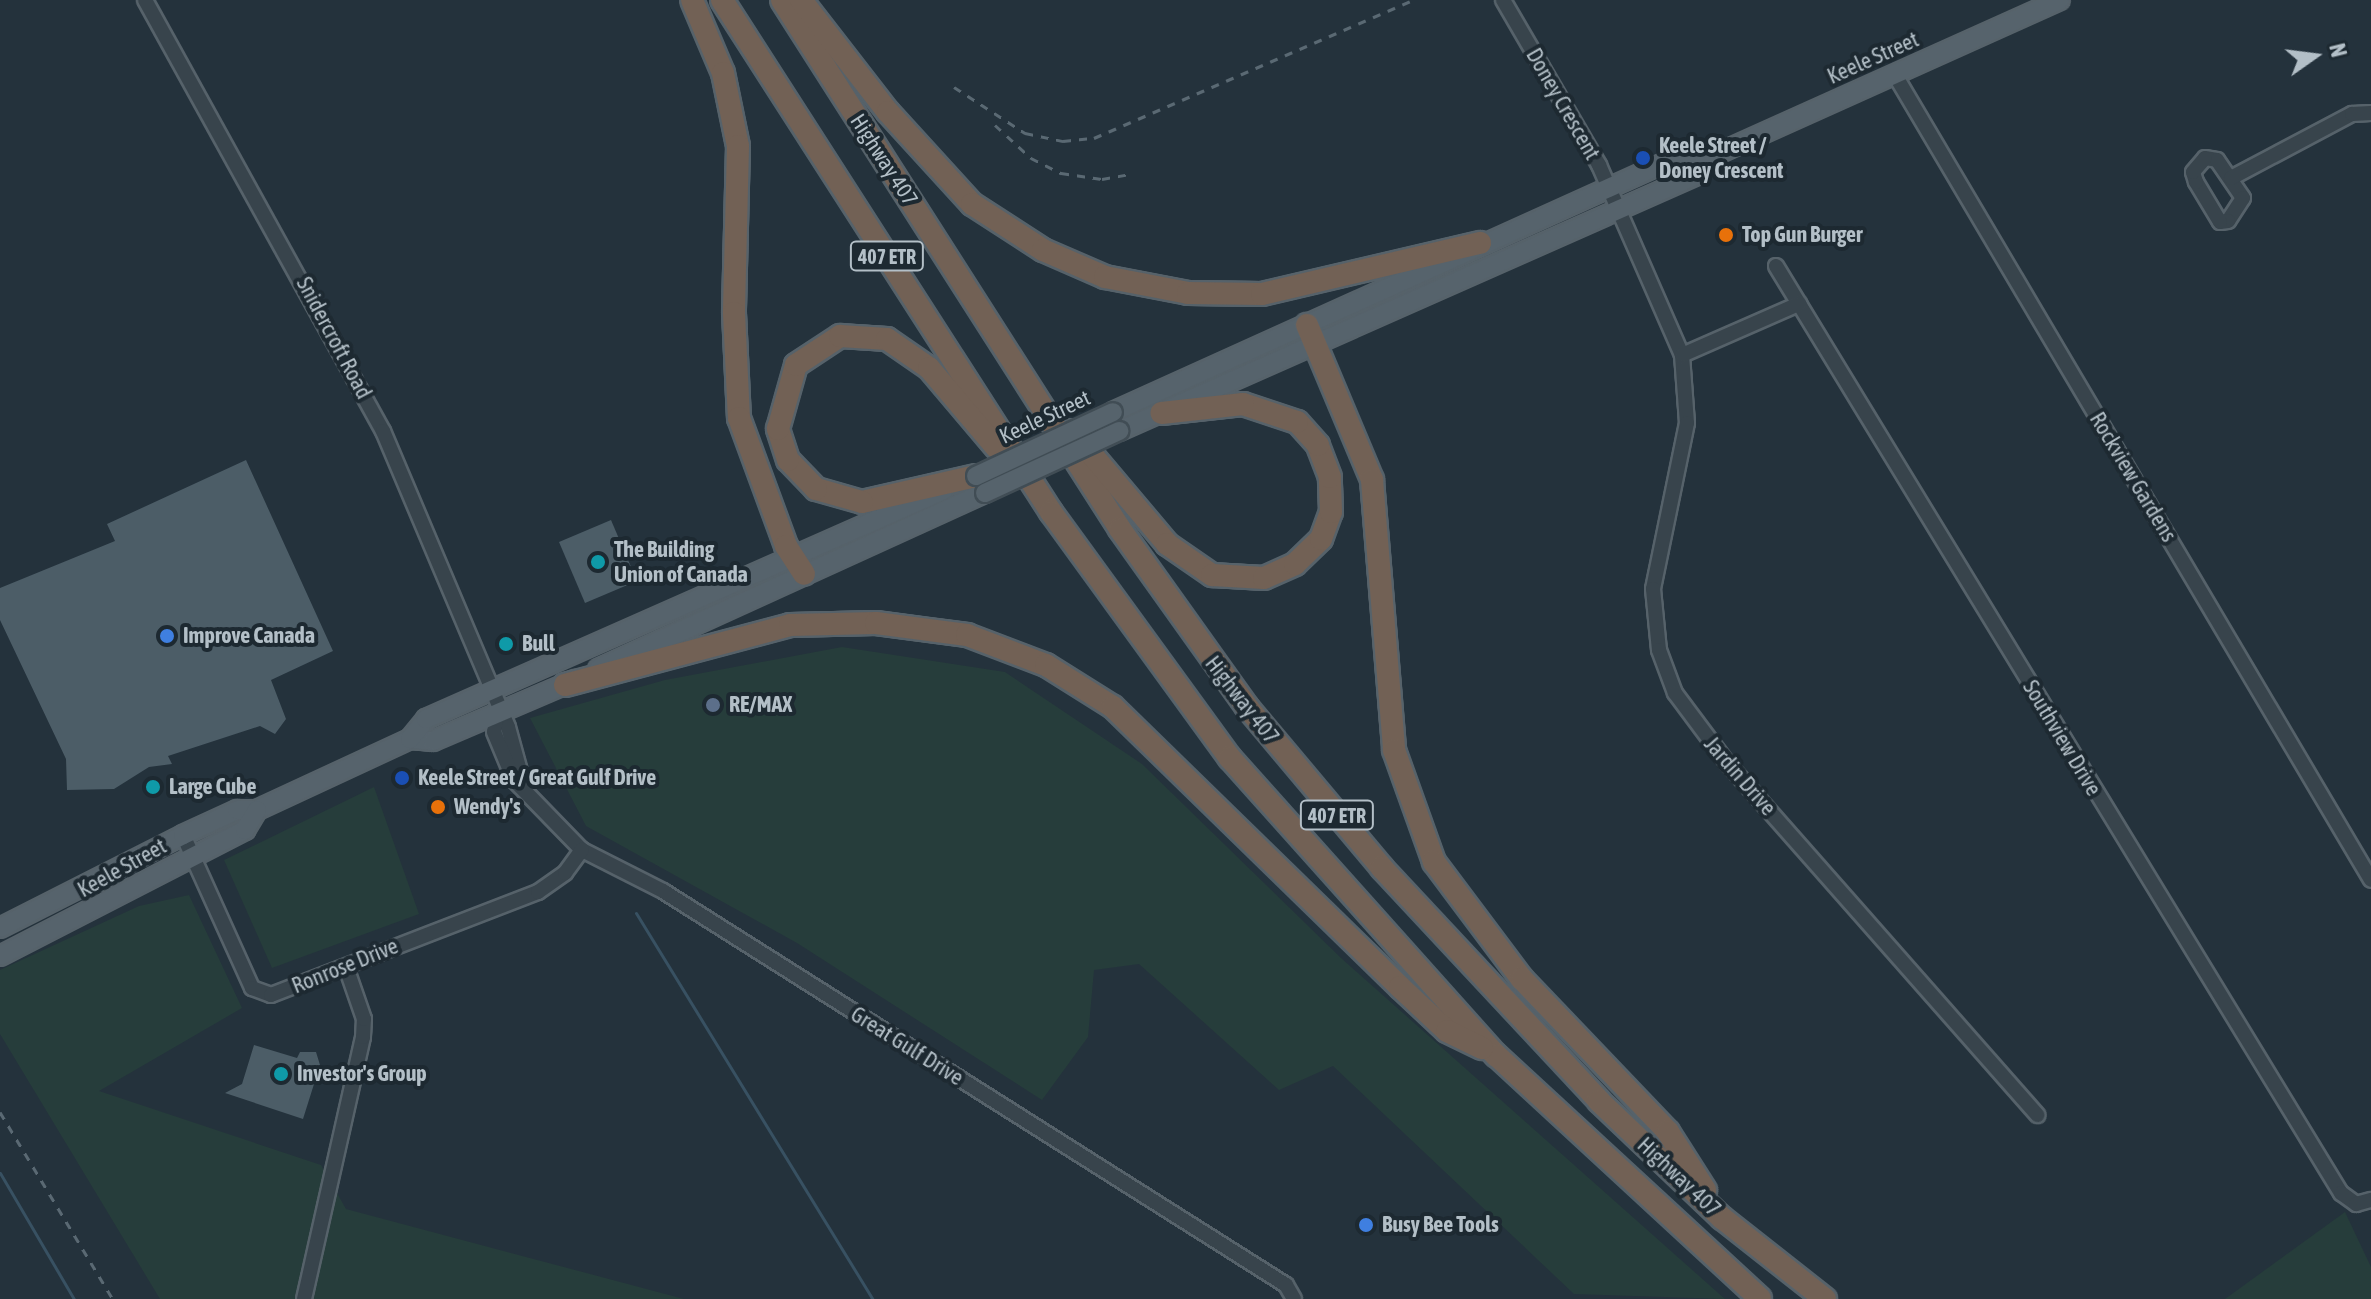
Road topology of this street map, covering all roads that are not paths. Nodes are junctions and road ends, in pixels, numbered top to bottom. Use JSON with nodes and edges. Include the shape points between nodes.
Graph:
{"nodes":[{"id":1,"x":145,"y":0,"type":"edge"},
{"id":2,"x":692,"y":0,"type":"edge"},
{"id":3,"x":722,"y":0,"type":"edge"},
{"id":4,"x":782,"y":0,"type":"edge"},
{"id":5,"x":801,"y":0,"type":"edge"},
{"id":6,"x":1503,"y":0,"type":"edge"},
{"id":7,"x":2060,"y":0,"type":"edge"},
{"id":8,"x":1895,"y":75,"type":"junction"},
{"id":9,"x":2371,"y":113,"type":"edge"},
{"id":10,"x":1706,"y":159,"type":"junction"},
{"id":11,"x":2231,"y":178,"type":"dead end"},
{"id":12,"x":1609,"y":187,"type":"junction"},
{"id":13,"x":1618,"y":210,"type":"junction"},
{"id":14,"x":1480,"y":243,"type":"junction"},
{"id":15,"x":1776,"y":266,"type":"dead end"},
{"id":16,"x":1799,"y":304,"type":"junction"},
{"id":17,"x":1312,"y":334,"type":"junction"},
{"id":18,"x":1682,"y":355,"type":"junction"},
{"id":19,"x":1013,"y":362,"type":"junction"},
{"id":20,"x":1161,"y":413,"type":"junction"},
{"id":21,"x":981,"y":484,"type":"junction"},
{"id":22,"x":1051,"y":512,"type":"junction"},
{"id":23,"x":799,"y":566,"type":"junction"},
{"id":24,"x":565,"y":685,"type":"junction"},
{"id":25,"x":490,"y":692,"type":"junction"},
{"id":26,"x":497,"y":714,"type":"junction"},
{"id":27,"x":410,"y":739,"type":"junction"},
{"id":28,"x":257,"y":810,"type":"junction"},
{"id":29,"x":183,"y":835,"type":"junction"},
{"id":30,"x":582,"y":850,"type":"junction"},
{"id":31,"x":193,"y":857,"type":"junction"},
{"id":32,"x":2371,"y":880,"type":"edge"},
{"id":33,"x":0,"y":928,"type":"edge"},
{"id":34,"x":0,"y":956,"type":"edge"},
{"id":35,"x":346,"y":967,"type":"junction"},
{"id":36,"x":1496,"y":1055,"type":"junction"},
{"id":37,"x":2037,"y":1115,"type":"dead end"},
{"id":38,"x":2371,"y":1200,"type":"edge"},
{"id":39,"x":1722,"y":1218,"type":"junction"},
{"id":40,"x":304,"y":1299,"type":"edge"},
{"id":41,"x":1294,"y":1299,"type":"edge"},
{"id":42,"x":1760,"y":1299,"type":"edge"},
{"id":43,"x":1825,"y":1299,"type":"edge"}],
"edges":[{"from":1,"to":25,"type":"street","name":"Snidercroft Road","via":[[377,420],[429,532]]},
{"from":2,"to":23,"type":"highway","via":[[723,73],[738,146],[734,350],[739,418]]},
{"from":3,"to":22,"type":"highway","name":"Highway 407","number":"407 ETR"},
{"from":4,"to":19,"type":"highway","name":"Highway 407","number":"407 ETR"},
{"from":5,"to":14,"type":"highway","via":[[888,112],[972,204],[1043,250],[1105,277],[1188,293],[1262,294]]},
{"from":6,"to":12,"type":"street","name":"Doney Crescent"},
{"from":7,"to":8,"type":"main road","name":"Keele Street"},
{"from":8,"to":10,"type":"main road","name":"Keele Street"},
{"from":8,"to":32,"type":"street","name":"Rockview Gardens"},
{"from":9,"to":11,"type":"street","via":[[2352,114]]},
{"from":10,"to":12,"type":"main road","name":"Keele Street","via":[[1686,153]]},
{"from":10,"to":13,"type":"main road","name":"Keele Street","via":[[1697,175]]},
{"from":12,"to":13,"type":"street","name":"Doney Crescent"},
{"from":12,"to":14,"type":"main road","name":"Keele Street"},
{"from":13,"to":17,"type":"main road","name":"Keele Street"},
{"from":13,"to":18,"type":"street","name":"Jardin Drive"},
{"from":14,"to":17,"type":"main road","name":"Keele Street"},
{"from":15,"to":16,"type":"street","name":"Southview Drive"},
{"from":16,"to":18,"type":"street"},
{"from":16,"to":38,"type":"street","name":"Southview Drive","via":[[2325,1166],[2356,1204]]},
{"from":17,"to":20,"type":"main road","name":"Keele Street"},
{"from":17,"to":21,"type":"main road","name":"Keele Street","bridge":true,"via":[[1113,412]]},
{"from":17,"to":39,"type":"highway","via":[[1372,480],[1394,750],[1434,862],[1522,979],[1668,1132]]},
{"from":18,"to":37,"type":"street","name":"Jardin Drive","via":[[1687,423],[1653,589],[1659,650],[1675,693],[1728,764]]},
{"from":19,"to":20,"type":"highway","via":[[1191,565],[1236,581],[1264,578],[1295,564],[1321,539],[1331,512],[1330,477],[1318,445],[1297,422],[1243,404]]},
{"from":19,"to":39,"type":"highway","name":"Highway 407","number":"407 ETR","via":[[1181,619],[1279,748],[1483,979]]},
{"from":20,"to":21,"type":"main road","name":"Keele Street","bridge":true},
{"from":21,"to":22,"type":"highway","via":[[862,502],[816,489],[788,460],[778,429],[796,365],[824,342],[857,333],[911,352]]},
{"from":21,"to":23,"type":"main road","name":"Keele Street"},
{"from":22,"to":36,"type":"highway","name":"Highway 407","number":"407 ETR","via":[[1230,758]]},
{"from":23,"to":24,"type":"main road","name":"Keele Street"},
{"from":23,"to":25,"type":"main road","name":"Keele Street"},
{"from":24,"to":26,"type":"main road","name":"Keele Street"},
{"from":24,"to":36,"type":"highway","via":[[790,625],[876,623],[967,635],[1046,665],[1113,707],[1447,1031]]},
{"from":25,"to":26,"type":"street","name":"Snidercroft Road"},
{"from":25,"to":27,"type":"main road","name":"Keele Street","via":[[426,719]]},
{"from":26,"to":27,"type":"main road","name":"Keele Street","via":[[433,741]]},
{"from":26,"to":30,"type":"street","name":"Great Gulf Drive","via":[[508,727],[525,789]]},
{"from":27,"to":28,"type":"main road","name":"Keele Street"},
{"from":28,"to":29,"type":"main road","name":"Keele Street","via":[[237,810]]},
{"from":28,"to":31,"type":"main road","name":"Keele Street","via":[[245,830]]},
{"from":29,"to":31,"type":"street","name":"Ronrose Drive"},
{"from":29,"to":33,"type":"main road","name":"Keele Street"},
{"from":30,"to":35,"type":"street","name":"Ronrose Drive","via":[[565,873],[538,892]]},
{"from":30,"to":41,"type":"street","name":"Great Gulf Drive","via":[[686,905],[1286,1285]]},
{"from":31,"to":34,"type":"main road","name":"Keele Street"},
{"from":31,"to":35,"type":"street","name":"Ronrose Drive","via":[[252,988],[271,995]]},
{"from":35,"to":40,"type":"street","via":[[364,1019],[363,1037]]},
{"from":36,"to":42,"type":"highway","name":"Highway 407","number":"407 ETR"},
{"from":39,"to":43,"type":"highway","name":"Highway 407","number":"407 ETR"}]}
